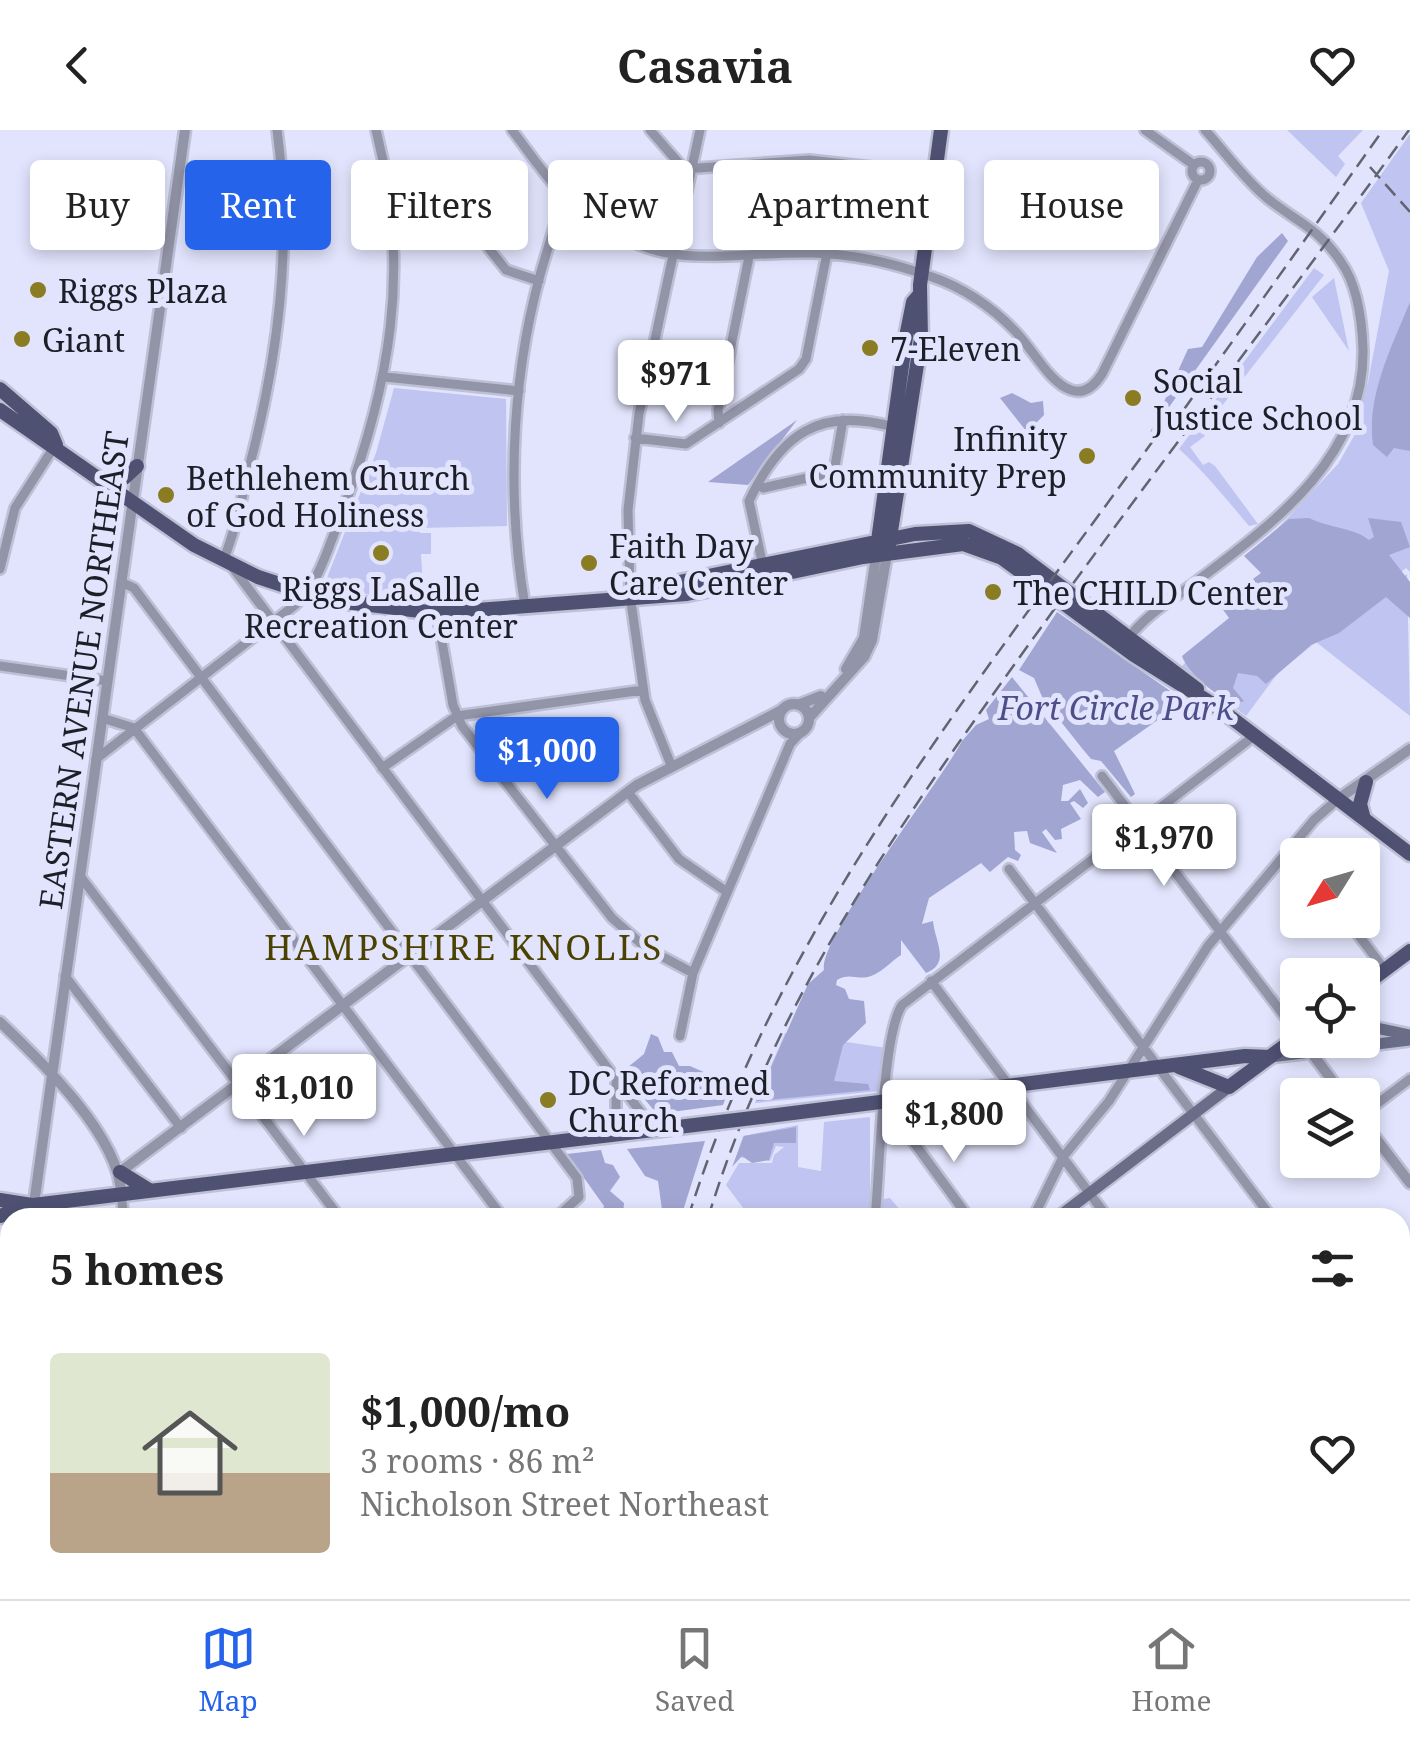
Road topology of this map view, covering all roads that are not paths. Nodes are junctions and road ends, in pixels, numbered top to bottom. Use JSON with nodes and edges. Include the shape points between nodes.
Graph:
{"nodes":[{"id":1,"x":185,"y":130,"type":"edge"},
{"id":2,"x":278,"y":130,"type":"edge"},
{"id":3,"x":376,"y":130,"type":"edge"},
{"id":4,"x":512,"y":130,"type":"edge"},
{"id":5,"x":650,"y":130,"type":"edge"},
{"id":6,"x":700,"y":130,"type":"edge"},
{"id":7,"x":941,"y":130,"type":"edge"},
{"id":8,"x":1145,"y":130,"type":"edge"},
{"id":9,"x":1205,"y":130,"type":"edge"},
{"id":10,"x":1224,"y":151,"type":"junction"},
{"id":11,"x":382,"y":160,"type":"edge"},
{"id":12,"x":673,"y":160,"type":"edge"},
{"id":13,"x":937,"y":160,"type":"edge"},
{"id":14,"x":693,"y":162,"type":"edge"},
{"id":15,"x":1194,"y":165,"type":"junction"},
{"id":16,"x":1208,"y":165,"type":"junction"},
{"id":17,"x":548,"y":175,"type":"edge"},
{"id":18,"x":1198,"y":180,"type":"junction"},
{"id":19,"x":392,"y":250,"type":"edge"},
{"id":20,"x":490,"y":250,"type":"edge"},
{"id":21,"x":549,"y":250,"type":"edge"},
{"id":22,"x":662,"y":250,"type":"edge"},
{"id":23,"x":674,"y":250,"type":"edge"},
{"id":24,"x":925,"y":250,"type":"edge"},
{"id":25,"x":673,"y":254,"type":"junction"},
{"id":26,"x":827,"y":254,"type":"junction"},
{"id":27,"x":749,"y":257,"type":"junction"},
{"id":28,"x":922,"y":274,"type":"junction"},
{"id":29,"x":539,"y":280,"type":"junction"},
{"id":30,"x":920,"y":294,"type":"junction"},
{"id":31,"x":385,"y":376,"type":"junction"},
{"id":32,"x":0,"y":389,"type":"edge"},
{"id":33,"x":519,"y":392,"type":"junction"},
{"id":34,"x":0,"y":410,"type":"edge"},
{"id":35,"x":843,"y":420,"type":"junction"},
{"id":36,"x":719,"y":422,"type":"junction"},
{"id":37,"x":893,"y":427,"type":"junction"},
{"id":38,"x":635,"y":438,"type":"junction"},
{"id":39,"x":56,"y":445,"type":"junction"},
{"id":40,"x":138,"y":466,"type":"junction"},
{"id":41,"x":102,"y":482,"type":"junction"},
{"id":42,"x":759,"y":484,"type":"junction"},
{"id":43,"x":132,"y":505,"type":"junction"},
{"id":44,"x":883,"y":548,"type":"junction"},
{"id":45,"x":226,"y":562,"type":"junction"},
{"id":46,"x":763,"y":566,"type":"junction"},
{"id":47,"x":0,"y":569,"type":"edge"},
{"id":48,"x":121,"y":582,"type":"junction"},
{"id":49,"x":306,"y":594,"type":"junction"},
{"id":50,"x":630,"y":594,"type":"junction"},
{"id":51,"x":525,"y":606,"type":"junction"},
{"id":52,"x":437,"y":612,"type":"junction"},
{"id":53,"x":273,"y":622,"type":"junction"},
{"id":54,"x":1125,"y":642,"type":"junction"},
{"id":55,"x":0,"y":666,"type":"edge"},
{"id":56,"x":200,"y":676,"type":"junction"},
{"id":57,"x":107,"y":681,"type":"junction"},
{"id":58,"x":643,"y":690,"type":"junction"},
{"id":59,"x":798,"y":705,"type":"junction"},
{"id":60,"x":782,"y":710,"type":"junction"},
{"id":61,"x":456,"y":716,"type":"junction"},
{"id":62,"x":102,"y":718,"type":"junction"},
{"id":63,"x":809,"y":718,"type":"junction"},
{"id":64,"x":767,"y":719,"type":"junction"},
{"id":65,"x":134,"y":728,"type":"junction"},
{"id":66,"x":784,"y":728,"type":"junction"},
{"id":67,"x":802,"y":732,"type":"junction"},
{"id":68,"x":1254,"y":736,"type":"junction"},
{"id":69,"x":790,"y":744,"type":"junction"},
{"id":70,"x":1410,"y":748,"type":"edge"},
{"id":71,"x":96,"y":759,"type":"junction"},
{"id":72,"x":671,"y":765,"type":"junction"},
{"id":73,"x":382,"y":768,"type":"junction"},
{"id":74,"x":1102,"y":776,"type":"dead end"},
{"id":75,"x":1366,"y":782,"type":"junction"},
{"id":76,"x":628,"y":792,"type":"junction"},
{"id":77,"x":1338,"y":799,"type":"junction"},
{"id":78,"x":1364,"y":820,"type":"junction"},
{"id":79,"x":1139,"y":825,"type":"junction"},
{"id":80,"x":1305,"y":838,"type":"edge"},
{"id":81,"x":556,"y":846,"type":"junction"},
{"id":82,"x":1410,"y":854,"type":"edge"},
{"id":83,"x":1280,"y":866,"type":"edge"},
{"id":84,"x":1009,"y":869,"type":"dead end"},
{"id":85,"x":80,"y":876,"type":"junction"},
{"id":86,"x":727,"y":892,"type":"junction"},
{"id":87,"x":482,"y":901,"type":"junction"},
{"id":88,"x":1034,"y":903,"type":"junction"},
{"id":89,"x":1220,"y":931,"type":"junction"},
{"id":90,"x":1361,"y":938,"type":"edge"},
{"id":91,"x":1410,"y":951,"type":"edge"},
{"id":92,"x":410,"y":956,"type":"junction"},
{"id":93,"x":1385,"y":970,"type":"junction"},
{"id":94,"x":692,"y":973,"type":"junction"},
{"id":95,"x":1380,"y":974,"type":"edge"},
{"id":96,"x":66,"y":976,"type":"junction"},
{"id":97,"x":931,"y":981,"type":"junction"},
{"id":98,"x":343,"y":1006,"type":"junction"},
{"id":99,"x":1280,"y":1012,"type":"edge"},
{"id":100,"x":0,"y":1022,"type":"edge"},
{"id":101,"x":1380,"y":1029,"type":"edge"},
{"id":102,"x":680,"y":1036,"type":"dead end"},
{"id":103,"x":1410,"y":1037,"type":"edge"},
{"id":104,"x":1380,"y":1042,"type":"edge"},
{"id":105,"x":1143,"y":1047,"type":"junction"},
{"id":106,"x":1280,"y":1050,"type":"edge"},
{"id":107,"x":1280,"y":1056,"type":"edge"},
{"id":108,"x":1270,"y":1057,"type":"junction"},
{"id":109,"x":1178,"y":1067,"type":"junction"},
{"id":110,"x":1159,"y":1068,"type":"junction"},
{"id":111,"x":1127,"y":1072,"type":"junction"},
{"id":112,"x":52,"y":1073,"type":"junction"},
{"id":113,"x":616,"y":1079,"type":"junction"},
{"id":114,"x":1410,"y":1080,"type":"edge"},
{"id":115,"x":239,"y":1084,"type":"junction"},
{"id":116,"x":1010,"y":1087,"type":"junction"},
{"id":117,"x":1229,"y":1088,"type":"junction"},
{"id":118,"x":885,"y":1103,"type":"junction"},
{"id":119,"x":1380,"y":1104,"type":"edge"},
{"id":120,"x":1194,"y":1114,"type":"junction"},
{"id":121,"x":181,"y":1128,"type":"junction"},
{"id":122,"x":654,"y":1130,"type":"junction"},
{"id":123,"x":616,"y":1135,"type":"junction"},
{"id":124,"x":1380,"y":1142,"type":"edge"},
{"id":125,"x":551,"y":1143,"type":"junction"},
{"id":126,"x":455,"y":1154,"type":"junction"},
{"id":127,"x":1063,"y":1156,"type":"junction"},
{"id":128,"x":325,"y":1170,"type":"junction"},
{"id":129,"x":120,"y":1172,"type":"junction"},
{"id":130,"x":304,"y":1172,"type":"junction"},
{"id":131,"x":1410,"y":1183,"type":"edge"},
{"id":132,"x":319,"y":1189,"type":"junction"},
{"id":133,"x":149,"y":1191,"type":"junction"},
{"id":134,"x":1090,"y":1192,"type":"junction"},
{"id":135,"x":121,"y":1194,"type":"junction"},
{"id":136,"x":32,"y":1208,"type":"edge"},
{"id":137,"x":48,"y":1208,"type":"edge"},
{"id":138,"x":123,"y":1208,"type":"edge"},
{"id":139,"x":333,"y":1208,"type":"edge"},
{"id":140,"x":495,"y":1208,"type":"edge"},
{"id":141,"x":568,"y":1208,"type":"edge"},
{"id":142,"x":876,"y":1208,"type":"edge"},
{"id":143,"x":962,"y":1208,"type":"edge"},
{"id":144,"x":1038,"y":1208,"type":"edge"},
{"id":145,"x":1070,"y":1208,"type":"edge"},
{"id":146,"x":1101,"y":1208,"type":"edge"},
{"id":147,"x":1264,"y":1208,"type":"edge"}],
"edges":[{"from":1,"to":40,"type":"street","name":"EASTERN AVENUE NORTHEAST"},
{"from":2,"to":45,"type":"street","via":[[280,318]]},
{"from":3,"to":11,"type":"street"},
{"from":4,"to":17,"type":"street"},
{"from":5,"to":12,"type":"street"},
{"from":6,"to":14,"type":"street"},
{"from":7,"to":13,"type":"main road"},
{"from":8,"to":15,"type":"street"},
{"from":9,"to":10,"type":"street"},
{"from":10,"to":16,"type":"street"},
{"from":10,"to":54,"type":"street","via":[[1266,196],[1304,220],[1349,276],[1360,318],[1358,394],[1331,458],[1273,522]]},
{"from":15,"to":16,"type":"street"},
{"from":15,"to":18,"type":"street"},
{"from":16,"to":18,"type":"street","via":[[1209,177]]},
{"from":18,"to":28,"type":"street","via":[[1102,374],[1087,390],[1062,386],[1002,318]]},
{"from":19,"to":31,"type":"street"},
{"from":20,"to":29,"type":"street","via":[[506,270]]},
{"from":21,"to":29,"type":"street"},
{"from":22,"to":25,"type":"street"},
{"from":23,"to":25,"type":"street"},
{"from":24,"to":28,"type":"main road"},
{"from":25,"to":27,"type":"street"},
{"from":25,"to":38,"type":"street"},
{"from":26,"to":27,"type":"street"},
{"from":26,"to":28,"type":"street"},
{"from":26,"to":36,"type":"street","via":[[804,363]]},
{"from":27,"to":36,"type":"street"},
{"from":28,"to":30,"type":"main road"},
{"from":29,"to":33,"type":"street"},
{"from":30,"to":37,"type":"main road","via":[[906,336]]},
{"from":30,"to":44,"type":"main road","via":[[921,338]]},
{"from":31,"to":33,"type":"street"},
{"from":31,"to":49,"type":"street","via":[[363,458]]},
{"from":32,"to":39,"type":"main road","via":[[52,433]]},
{"from":33,"to":51,"type":"street","via":[[515,516]]},
{"from":34,"to":39,"type":"main road"},
{"from":35,"to":37,"type":"street"},
{"from":35,"to":42,"type":"street","via":[[796,433]]},
{"from":35,"to":42,"type":"street","via":[[832,474]]},
{"from":36,"to":38,"type":"street","via":[[681,445]]},
{"from":37,"to":44,"type":"main road"},
{"from":38,"to":50,"type":"street"},
{"from":39,"to":41,"type":"main road"},
{"from":39,"to":47,"type":"street","via":[[15,508]]},
{"from":40,"to":41,"type":"main road","via":[[124,478]]},
{"from":40,"to":43,"type":"street","name":"EASTERN AVENUE NORTHEAST"},
{"from":41,"to":43,"type":"main road"},
{"from":42,"to":46,"type":"street","via":[[749,504]]},
{"from":43,"to":45,"type":"main road"},
{"from":43,"to":48,"type":"street","name":"EASTERN AVENUE NORTHEAST"},
{"from":44,"to":46,"type":"main road"},
{"from":44,"to":50,"type":"main road","via":[[687,594]]},
{"from":44,"to":54,"type":"main road","via":[[946,530],[986,536],[1018,554]]},
{"from":44,"to":59,"type":"street","via":[[858,652],[818,699]]},
{"from":44,"to":63,"type":"street","via":[[872,640]]},
{"from":45,"to":49,"type":"main road"},
{"from":45,"to":53,"type":"street"},
{"from":46,"to":50,"type":"main road"},
{"from":48,"to":56,"type":"street","via":[[134,588]]},
{"from":48,"to":57,"type":"street","name":"EASTERN AVENUE NORTHEAST"},
{"from":49,"to":52,"type":"main road","via":[[378,609]]},
{"from":49,"to":53,"type":"street"},
{"from":50,"to":51,"type":"main road"},
{"from":50,"to":58,"type":"street"},
{"from":51,"to":52,"type":"main road"},
{"from":52,"to":61,"type":"street"},
{"from":53,"to":56,"type":"street"},
{"from":53,"to":73,"type":"street"},
{"from":54,"to":68,"type":"main road"},
{"from":55,"to":57,"type":"street"},
{"from":56,"to":65,"type":"street"},
{"from":56,"to":92,"type":"street"},
{"from":57,"to":62,"type":"street","name":"EASTERN AVENUE NORTHEAST"},
{"from":58,"to":61,"type":"street"},
{"from":58,"to":72,"type":"street"},
{"from":59,"to":60,"type":"street"},
{"from":59,"to":63,"type":"street"},
{"from":60,"to":64,"type":"street"},
{"from":60,"to":66,"type":"street"},
{"from":61,"to":73,"type":"street"},
{"from":61,"to":81,"type":"street"},
{"from":62,"to":65,"type":"street"},
{"from":62,"to":71,"type":"street","name":"EASTERN AVENUE NORTHEAST"},
{"from":63,"to":67,"type":"street"},
{"from":64,"to":66,"type":"street"},
{"from":64,"to":72,"type":"street"},
{"from":65,"to":71,"type":"street"},
{"from":65,"to":98,"type":"street"},
{"from":66,"to":67,"type":"street"},
{"from":66,"to":69,"type":"street"},
{"from":67,"to":69,"type":"street"},
{"from":68,"to":77,"type":"main road"},
{"from":68,"to":79,"type":"street"},
{"from":69,"to":86,"type":"street"},
{"from":70,"to":75,"type":"street"},
{"from":71,"to":85,"type":"street","name":"EASTERN AVENUE NORTHEAST"},
{"from":72,"to":76,"type":"street"},
{"from":73,"to":87,"type":"street"},
{"from":74,"to":79,"type":"street"},
{"from":75,"to":77,"type":"street"},
{"from":75,"to":78,"type":"main road"},
{"from":76,"to":81,"type":"street"},
{"from":76,"to":86,"type":"street","via":[[680,859]]},
{"from":77,"to":78,"type":"main road"},
{"from":77,"to":80,"type":"street"},
{"from":78,"to":82,"type":"main road"},
{"from":79,"to":88,"type":"street"},
{"from":79,"to":89,"type":"street"},
{"from":81,"to":87,"type":"street"},
{"from":81,"to":94,"type":"street","via":[[626,932]]},
{"from":83,"to":89,"type":"street"},
{"from":84,"to":88,"type":"street"},
{"from":85,"to":96,"type":"street","name":"EASTERN AVENUE NORTHEAST"},
{"from":85,"to":115,"type":"street"},
{"from":86,"to":94,"type":"street"},
{"from":87,"to":92,"type":"street"},
{"from":87,"to":113,"type":"street"},
{"from":88,"to":97,"type":"street"},
{"from":88,"to":105,"type":"street"},
{"from":89,"to":99,"type":"street"},
{"from":89,"to":105,"type":"street"},
{"from":90,"to":93,"type":"street"},
{"from":91,"to":93,"type":"main road"},
{"from":92,"to":98,"type":"street"},
{"from":92,"to":125,"type":"street"},
{"from":93,"to":95,"type":"main road"},
{"from":94,"to":102,"type":"street"},
{"from":96,"to":112,"type":"street","name":"EASTERN AVENUE NORTHEAST"},
{"from":96,"to":121,"type":"street"},
{"from":97,"to":116,"type":"street"},
{"from":97,"to":118,"type":"street","via":[[897,1012]]},
{"from":98,"to":115,"type":"street"},
{"from":98,"to":126,"type":"street"},
{"from":100,"to":112,"type":"street"},
{"from":101,"to":103,"type":"main road"},
{"from":103,"to":104,"type":"main road"},
{"from":105,"to":110,"type":"street"},
{"from":105,"to":111,"type":"street"},
{"from":106,"to":108,"type":"main road"},
{"from":107,"to":108,"type":"main road"},
{"from":108,"to":109,"type":"main road"},
{"from":108,"to":117,"type":"main road"},
{"from":109,"to":110,"type":"main road"},
{"from":109,"to":117,"type":"main road"},
{"from":110,"to":111,"type":"main road"},
{"from":110,"to":120,"type":"street"},
{"from":111,"to":116,"type":"main road"},
{"from":111,"to":127,"type":"street"},
{"from":112,"to":129,"type":"street"},
{"from":112,"to":136,"type":"street","name":"EASTERN AVENUE NORTHEAST"},
{"from":113,"to":122,"type":"street"},
{"from":113,"to":123,"type":"street"},
{"from":114,"to":119,"type":"street"},
{"from":115,"to":121,"type":"street"},
{"from":115,"to":130,"type":"street"},
{"from":116,"to":118,"type":"main road"},
{"from":116,"to":127,"type":"street"},
{"from":117,"to":120,"type":"main road"},
{"from":118,"to":122,"type":"main road","bridge":true},
{"from":118,"to":142,"type":"street"},
{"from":118,"to":143,"type":"street"},
{"from":120,"to":134,"type":"main road"},
{"from":120,"to":147,"type":"street"},
{"from":121,"to":129,"type":"street"},
{"from":122,"to":123,"type":"main road"},
{"from":123,"to":125,"type":"main road"},
{"from":124,"to":131,"type":"street"},
{"from":125,"to":126,"type":"main road"},
{"from":125,"to":141,"type":"street","via":[[581,1188]]},
{"from":126,"to":128,"type":"main road"},
{"from":126,"to":140,"type":"street"},
{"from":127,"to":134,"type":"street"},
{"from":127,"to":144,"type":"street"},
{"from":128,"to":130,"type":"main road"},
{"from":128,"to":132,"type":"street"},
{"from":129,"to":133,"type":"main road"},
{"from":129,"to":135,"type":"street"},
{"from":130,"to":132,"type":"street"},
{"from":130,"to":133,"type":"main road"},
{"from":132,"to":139,"type":"street"},
{"from":133,"to":135,"type":"main road"},
{"from":134,"to":145,"type":"main road"},
{"from":134,"to":146,"type":"street"},
{"from":135,"to":137,"type":"main road"},
{"from":135,"to":138,"type":"street"}]}
